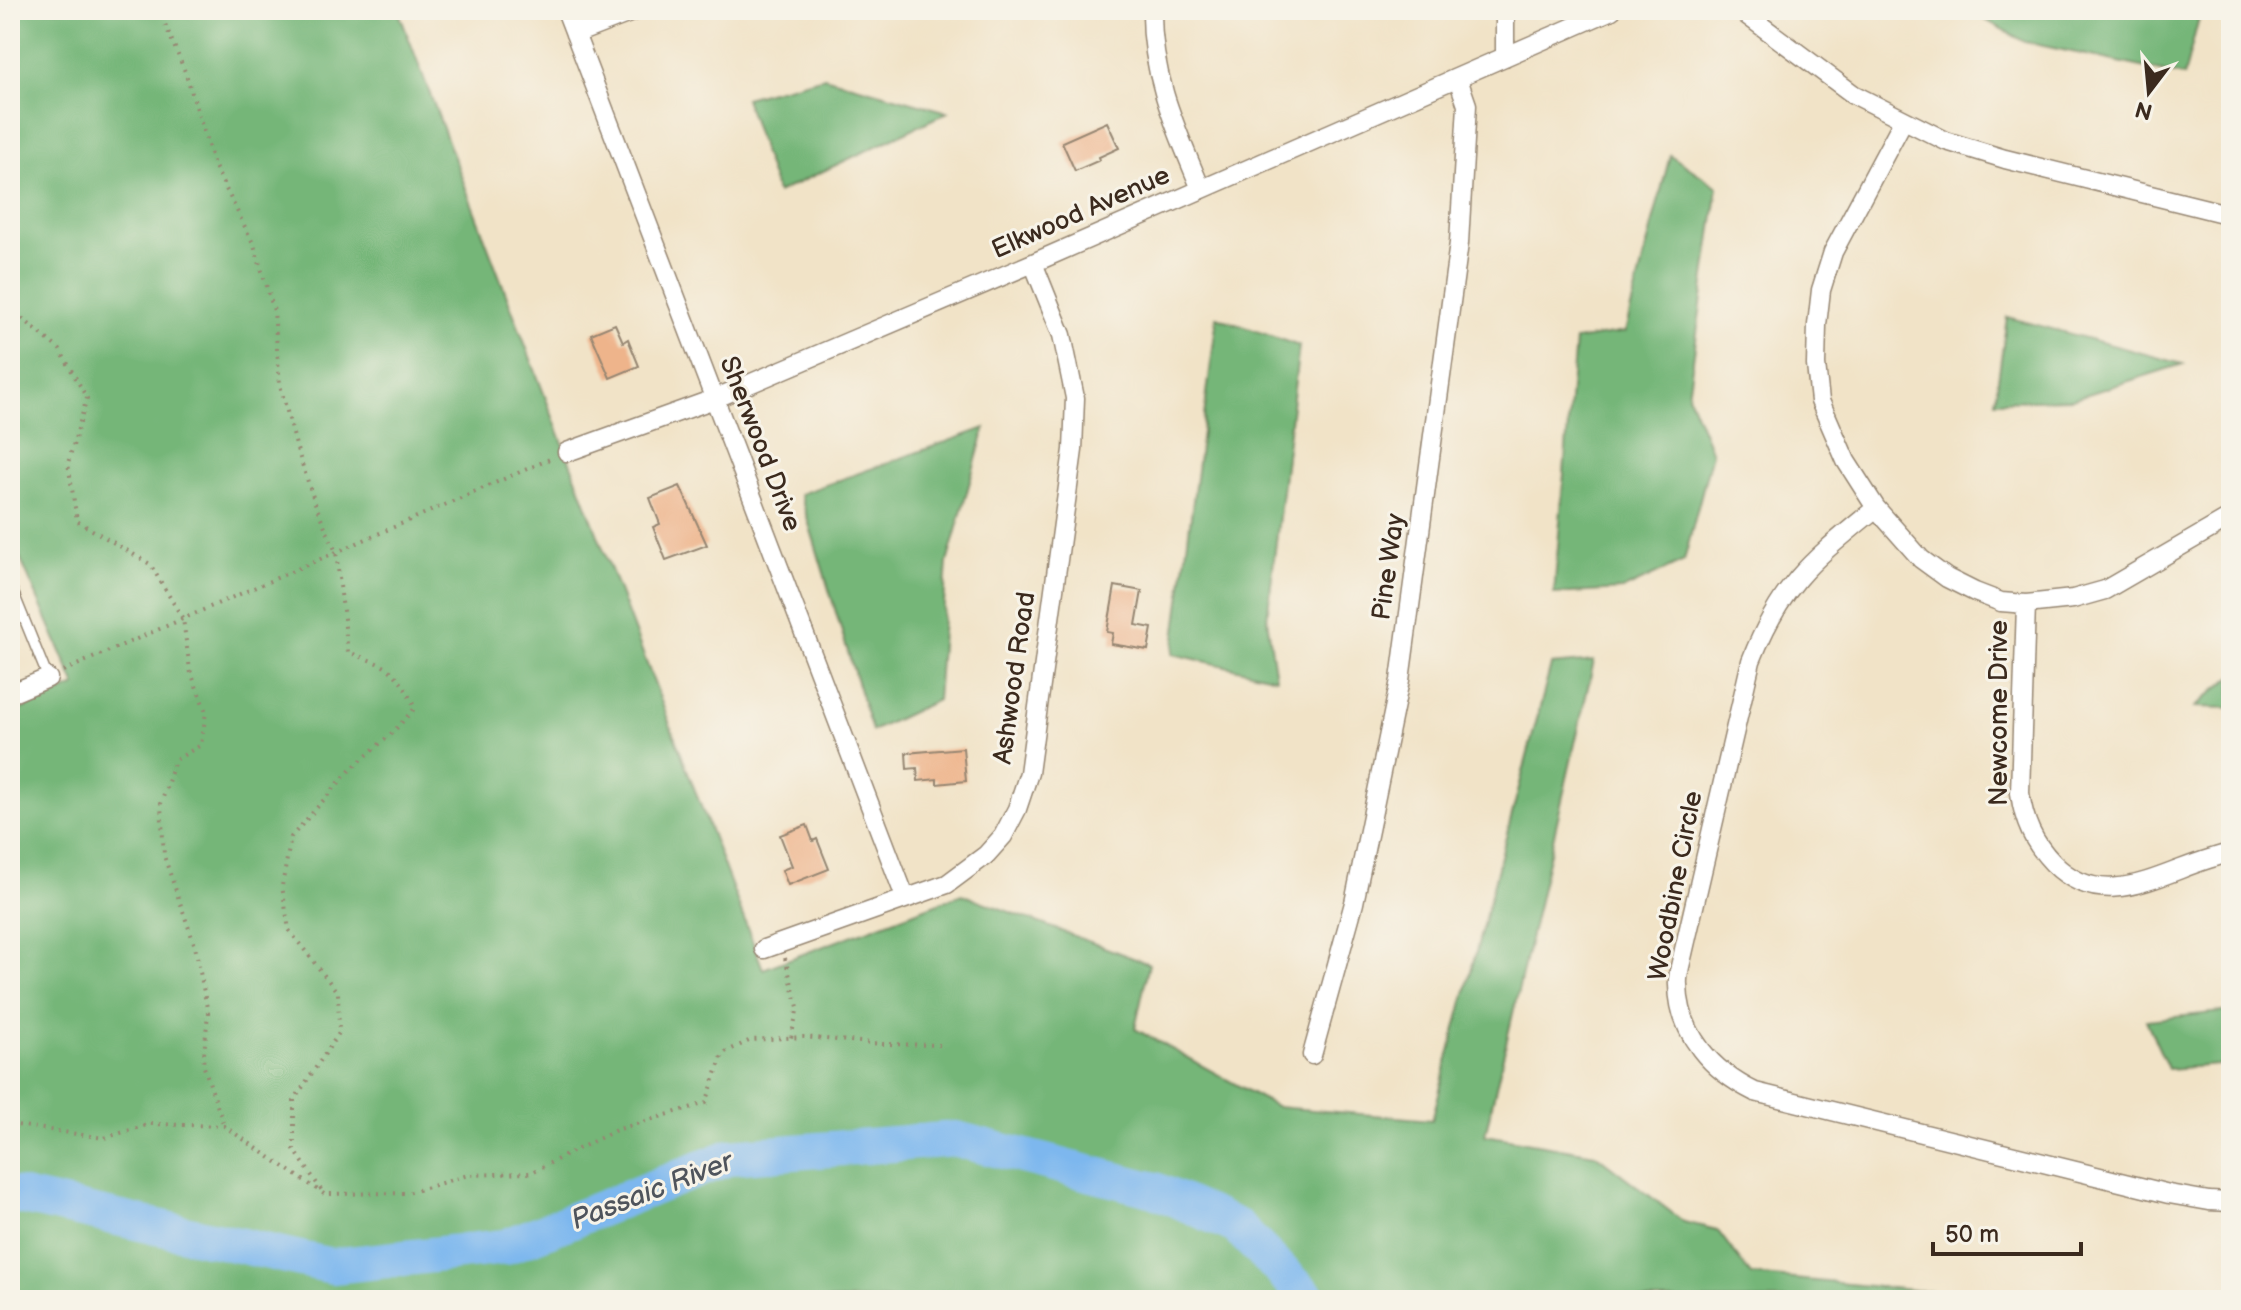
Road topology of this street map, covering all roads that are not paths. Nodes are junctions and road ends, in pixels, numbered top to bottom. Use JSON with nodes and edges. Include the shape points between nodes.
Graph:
{"nodes":[{"id":1,"x":566,"y":10,"type":"edge"},
{"id":2,"x":637,"y":10,"type":"edge"},
{"id":3,"x":1152,"y":10,"type":"edge"},
{"id":4,"x":1505,"y":10,"type":"edge"},
{"id":5,"x":1612,"y":10,"type":"edge"},
{"id":6,"x":1740,"y":10,"type":"edge"},
{"id":7,"x":575,"y":34,"type":"junction"},
{"id":8,"x":1505,"y":57,"type":"junction"},
{"id":9,"x":1458,"y":79,"type":"junction"},
{"id":10,"x":1903,"y":121,"type":"junction"},
{"id":11,"x":1201,"y":189,"type":"junction"},
{"id":12,"x":2231,"y":215,"type":"edge"},
{"id":13,"x":1033,"y":263,"type":"junction"},
{"id":14,"x":714,"y":399,"type":"junction"},
{"id":15,"x":567,"y":452,"type":"road end"},
{"id":16,"x":1876,"y":508,"type":"junction"},
{"id":17,"x":2231,"y":517,"type":"edge"},
{"id":18,"x":10,"y":584,"type":"edge"},
{"id":19,"x":2026,"y":604,"type":"junction"},
{"id":20,"x":48,"y":678,"type":"joint"},
{"id":21,"x":10,"y":694,"type":"edge"},
{"id":22,"x":2231,"y":853,"type":"edge"},
{"id":23,"x":905,"y":897,"type":"junction"},
{"id":24,"x":773,"y":946,"type":"road end"},
{"id":25,"x":1312,"y":1055,"type":"dead end"},
{"id":26,"x":2231,"y":1202,"type":"edge"}],
"edges":[{"from":1,"to":7,"type":"street","name":"Sherwood Drive"},
{"from":2,"to":7,"type":"street"},
{"from":3,"to":11,"type":"street","via":[[1159,82]]},
{"from":4,"to":8,"type":"street"},
{"from":5,"to":8,"type":"street","name":"Elkwood Avenue"},
{"from":6,"to":10,"type":"street","via":[[1853,94]]},
{"from":7,"to":14,"type":"street","name":"Sherwood Drive"},
{"from":8,"to":9,"type":"street","name":"Elkwood Avenue"},
{"from":9,"to":11,"type":"street","name":"Elkwood Avenue"},
{"from":9,"to":25,"type":"street","name":"Pine Way","via":[[1467,105],[1459,243],[1400,680],[1354,903]]},
{"from":10,"to":12,"type":"street","via":[[2005,159]]},
{"from":10,"to":16,"type":"street","via":[[1833,252],[1817,325],[1820,401],[1846,461]]},
{"from":11,"to":13,"type":"street","name":"Elkwood Avenue"},
{"from":13,"to":14,"type":"street","name":"Elkwood Avenue"},
{"from":13,"to":23,"type":"street","name":"Ashwood Road","via":[[1062,335],[1075,398],[1073,450],[1029,773],[1003,836],[986,855],[947,884]]},
{"from":14,"to":15,"type":"street","name":"Elkwood Avenue"},
{"from":14,"to":23,"type":"street","name":"Sherwood Drive"},
{"from":16,"to":19,"type":"street","via":[[1921,559],[1947,578],[2001,602]]},
{"from":16,"to":26,"type":"street","name":"Woodbine Circle","via":[[1794,580],[1766,623],[1751,661],[1683,954],[1678,983],[1682,1014],[1709,1062],[1755,1092],[2169,1194]]},
{"from":17,"to":19,"type":"street","via":[[2105,590]]},
{"from":18,"to":20,"type":"lane"},
{"from":19,"to":22,"type":"street","name":"Newcome Drive","via":[[2020,793],[2023,815],[2042,851],[2071,877],[2112,888]]},
{"from":20,"to":21,"type":"street"},
{"from":23,"to":24,"type":"street","name":"Ashwood Road"}]}
